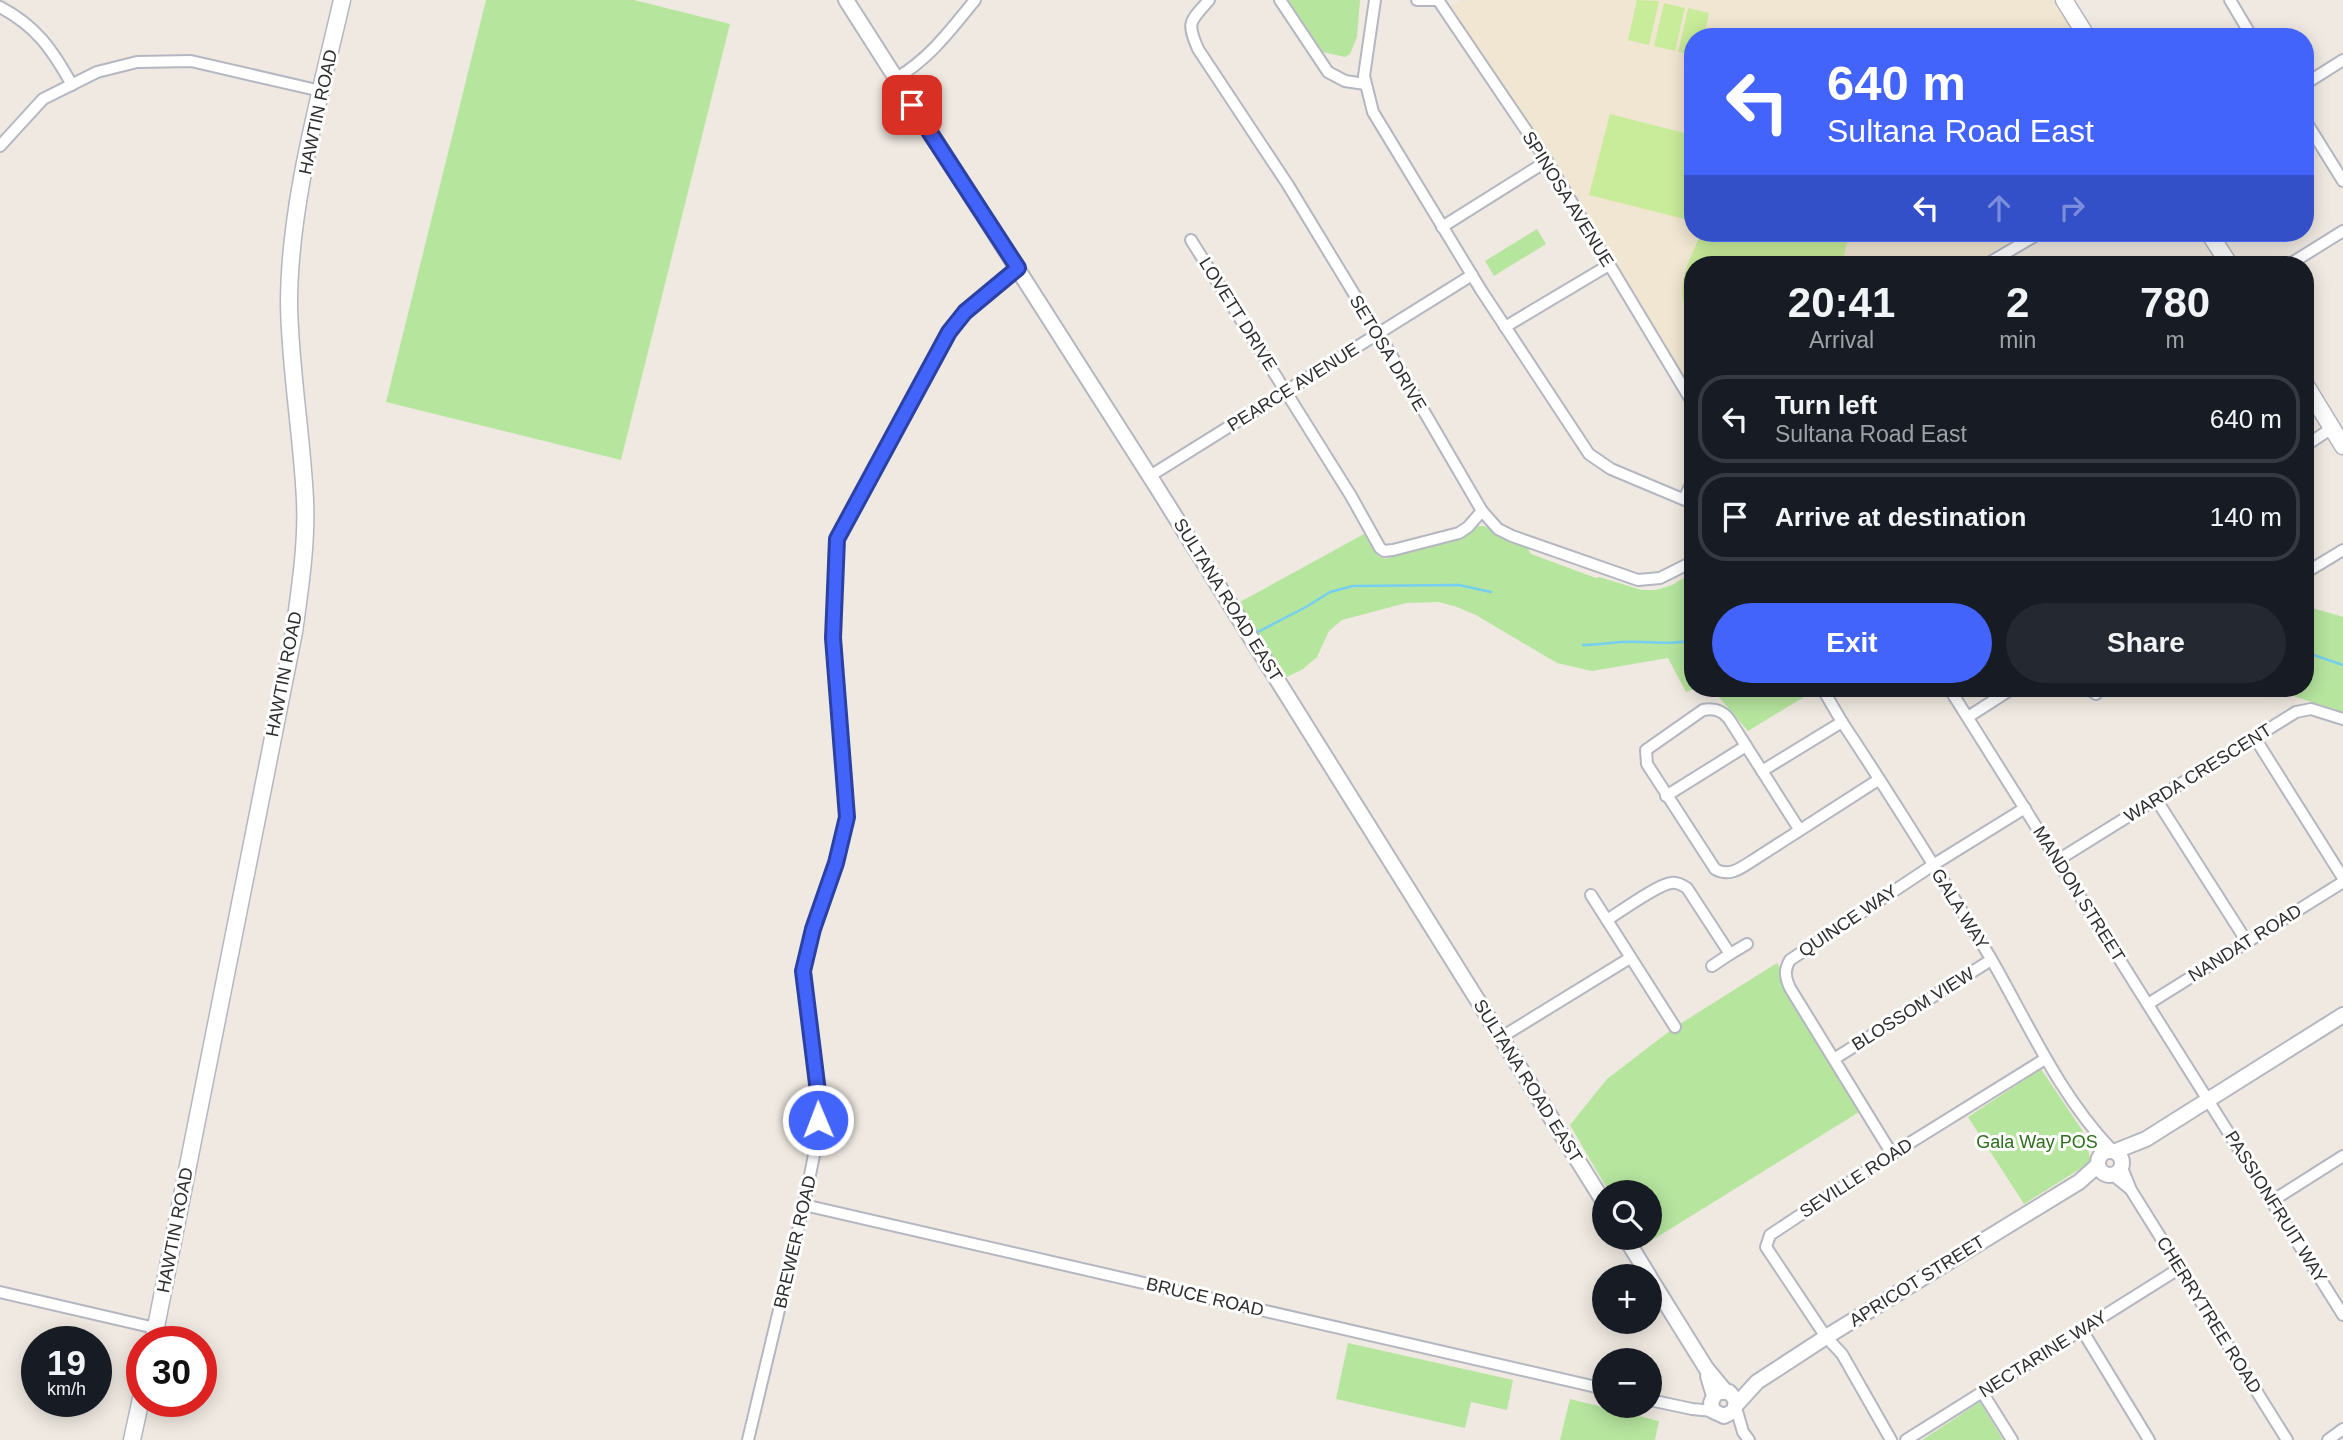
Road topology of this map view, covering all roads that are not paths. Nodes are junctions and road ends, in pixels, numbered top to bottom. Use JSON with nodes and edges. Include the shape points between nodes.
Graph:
{"nodes":[{"id":1,"x":342,"y":0,"type":"edge"},
{"id":2,"x":846,"y":0,"type":"edge"},
{"id":3,"x":975,"y":0,"type":"edge"},
{"id":4,"x":1209,"y":0,"type":"edge"},
{"id":5,"x":1280,"y":0,"type":"edge"},
{"id":6,"x":1375,"y":0,"type":"edge"},
{"id":7,"x":1417,"y":0,"type":"edge"},
{"id":8,"x":1438,"y":0,"type":"edge"},
{"id":9,"x":2064,"y":0,"type":"edge"},
{"id":10,"x":2230,"y":0,"type":"edge"},
{"id":11,"x":0,"y":7,"type":"edge"},
{"id":12,"x":2081,"y":28,"type":"edge"},
{"id":13,"x":2247,"y":28,"type":"edge"},
{"id":14,"x":2343,"y":61,"type":"edge"},
{"id":15,"x":895,"y":79,"type":"junction"},
{"id":16,"x":2314,"y":79,"type":"edge"},
{"id":17,"x":1365,"y":80,"type":"junction"},
{"id":18,"x":72,"y":85,"type":"junction"},
{"id":19,"x":321,"y":91,"type":"junction"},
{"id":20,"x":2314,"y":134,"type":"edge"},
{"id":21,"x":0,"y":146,"type":"edge"},
{"id":22,"x":1547,"y":161,"type":"junction"},
{"id":23,"x":2343,"y":181,"type":"edge"},
{"id":24,"x":1442,"y":227,"type":"junction"},
{"id":25,"x":2343,"y":231,"type":"edge"},
{"id":26,"x":1191,"y":240,"type":"dead end"},
{"id":27,"x":2025,"y":242,"type":"edge"},
{"id":28,"x":2001,"y":256,"type":"edge"},
{"id":29,"x":2303,"y":256,"type":"edge"},
{"id":30,"x":1609,"y":265,"type":"junction"},
{"id":31,"x":1018,"y":268,"type":"junction"},
{"id":32,"x":1472,"y":275,"type":"junction"},
{"id":33,"x":1505,"y":327,"type":"junction"},
{"id":34,"x":1378,"y":335,"type":"junction"},
{"id":35,"x":1684,"y":389,"type":"edge"},
{"id":36,"x":1286,"y":390,"type":"junction"},
{"id":37,"x":2314,"y":399,"type":"edge"},
{"id":38,"x":2332,"y":428,"type":"junction"},
{"id":39,"x":2314,"y":440,"type":"edge"},
{"id":40,"x":2343,"y":446,"type":"edge"},
{"id":41,"x":1150,"y":476,"type":"junction"},
{"id":42,"x":1684,"y":499,"type":"edge"},
{"id":43,"x":1482,"y":511,"type":"junction"},
{"id":44,"x":2343,"y":550,"type":"edge"},
{"id":45,"x":1684,"y":566,"type":"edge"},
{"id":46,"x":2314,"y":568,"type":"edge"},
{"id":47,"x":1827,"y":697,"type":"edge"},
{"id":48,"x":1955,"y":697,"type":"edge"},
{"id":49,"x":1999,"y":697,"type":"edge"},
{"id":50,"x":1968,"y":717,"type":"junction"},
{"id":51,"x":2343,"y":719,"type":"edge"},
{"id":52,"x":1842,"y":722,"type":"junction"},
{"id":53,"x":2255,"y":738,"type":"junction"},
{"id":54,"x":1746,"y":746,"type":"junction"},
{"id":55,"x":1762,"y":771,"type":"junction"},
{"id":56,"x":1878,"y":780,"type":"junction"},
{"id":57,"x":1666,"y":796,"type":"junction"},
{"id":58,"x":2155,"y":799,"type":"junction"},
{"id":59,"x":2025,"y":808,"type":"junction"},
{"id":60,"x":1799,"y":829,"type":"junction"},
{"id":61,"x":2058,"y":860,"type":"junction"},
{"id":62,"x":1933,"y":865,"type":"junction"},
{"id":63,"x":2343,"y":880,"type":"edge"},
{"id":64,"x":1591,"y":895,"type":"dead end"},
{"id":65,"x":1607,"y":920,"type":"junction"},
{"id":66,"x":2247,"y":942,"type":"junction"},
{"id":67,"x":1747,"y":944,"type":"dead end"},
{"id":68,"x":1730,"y":954,"type":"junction"},
{"id":69,"x":1630,"y":958,"type":"junction"},
{"id":70,"x":1991,"y":960,"type":"junction"},
{"id":71,"x":1712,"y":966,"type":"dead end"},
{"id":72,"x":2148,"y":1004,"type":"junction"},
{"id":73,"x":2343,"y":1015,"type":"edge"},
{"id":74,"x":1675,"y":1027,"type":"dead end"},
{"id":75,"x":1500,"y":1038,"type":"junction"},
{"id":76,"x":1834,"y":1059,"type":"junction"},
{"id":77,"x":2045,"y":1059,"type":"junction"},
{"id":78,"x":2209,"y":1099,"type":"junction"},
{"id":79,"x":1892,"y":1154,"type":"junction"},
{"id":80,"x":2343,"y":1156,"type":"edge"},
{"id":81,"x":2111,"y":1162,"type":"junction"},
{"id":82,"x":1592,"y":1183,"type":"edge"},
{"id":83,"x":2272,"y":1201,"type":"junction"},
{"id":84,"x":804,"y":1205,"type":"junction"},
{"id":85,"x":2180,"y":1268,"type":"junction"},
{"id":86,"x":0,"y":1292,"type":"edge"},
{"id":87,"x":1662,"y":1296,"type":"edge"},
{"id":88,"x":2343,"y":1315,"type":"edge"},
{"id":89,"x":156,"y":1326,"type":"edge"},
{"id":90,"x":126,"y":1327,"type":"edge"},
{"id":91,"x":2082,"y":1330,"type":"junction"},
{"id":92,"x":1826,"y":1337,"type":"junction"},
{"id":93,"x":1592,"y":1386,"type":"edge"},
{"id":94,"x":1982,"y":1392,"type":"junction"},
{"id":95,"x":1662,"y":1402,"type":"edge"},
{"id":96,"x":1724,"y":1402,"type":"junction"},
{"id":97,"x":137,"y":1417,"type":"edge"},
{"id":98,"x":2343,"y":1429,"type":"edge"},
{"id":99,"x":1746,"y":1436,"type":"edge"},
{"id":100,"x":132,"y":1440,"type":"edge"},
{"id":101,"x":748,"y":1440,"type":"edge"},
{"id":102,"x":1891,"y":1440,"type":"edge"},
{"id":103,"x":1906,"y":1440,"type":"edge"},
{"id":104,"x":2012,"y":1440,"type":"edge"},
{"id":105,"x":2149,"y":1440,"type":"edge"},
{"id":106,"x":2287,"y":1440,"type":"edge"},
{"id":107,"x":2328,"y":1440,"type":"edge"}],
"edges":[{"from":1,"to":19,"type":"main road","name":"HAWTIN ROAD"},
{"from":2,"to":15,"type":"street","name":"SULTANA ROAD EAST"},
{"from":3,"to":15,"type":"street","via":[[940,44]]},
{"from":4,"to":34,"type":"street","name":"SETOSA DRIVE","via":[[1191,21],[1190,31],[1199,49]]},
{"from":5,"to":17,"type":"street","via":[[1320,62],[1338,74]]},
{"from":6,"to":17,"type":"street"},
{"from":7,"to":8,"type":"street"},
{"from":8,"to":22,"type":"street","name":"SPINOSA AVENUE"},
{"from":9,"to":12,"type":"main road"},
{"from":10,"to":13,"type":"street"},
{"from":11,"to":18,"type":"street","via":[[41,36]]},
{"from":14,"to":16,"type":"street"},
{"from":15,"to":31,"type":"street","name":"SULTANA ROAD EAST"},
{"from":17,"to":24,"type":"street","via":[[1373,112]]},
{"from":18,"to":19,"type":"street","via":[[97,72],[137,62],[191,61]]},
{"from":18,"to":21,"type":"street","via":[[43,99]]},
{"from":19,"to":89,"type":"main road","name":"HAWTIN ROAD","via":[[304,170],[289,303],[305,501],[305,548],[294,632]]},
{"from":20,"to":23,"type":"street"},
{"from":22,"to":24,"type":"street"},
{"from":22,"to":30,"type":"street","name":"SPINOSA AVENUE"},
{"from":24,"to":32,"type":"street"},
{"from":25,"to":29,"type":"street"},
{"from":26,"to":36,"type":"street","name":"LOVETT DRIVE"},
{"from":27,"to":28,"type":"street"},
{"from":30,"to":33,"type":"street"},
{"from":30,"to":35,"type":"street","name":"SPINOSA AVENUE"},
{"from":31,"to":41,"type":"street","name":"SULTANA ROAD EAST"},
{"from":31,"to":84,"type":"street","name":"BREWER ROAD","via":[[965,312],[949,332],[837,539],[833,638],[847,817],[803,971],[819,1100],[817,1140]]},
{"from":32,"to":33,"type":"street"},
{"from":32,"to":34,"type":"street","name":"PEARCE AVENUE"},
{"from":33,"to":42,"type":"street","via":[[1580,442],[1600,463]]},
{"from":34,"to":36,"type":"street","name":"PEARCE AVENUE"},
{"from":34,"to":43,"type":"street","name":"SETOSA DRIVE"},
{"from":36,"to":41,"type":"street","name":"PEARCE AVENUE"},
{"from":36,"to":43,"type":"street","name":"LOVETT DRIVE","via":[[1384,551],[1459,533]]},
{"from":37,"to":38,"type":"main road"},
{"from":38,"to":39,"type":"street"},
{"from":38,"to":40,"type":"main road"},
{"from":41,"to":75,"type":"street","name":"SULTANA ROAD EAST"},
{"from":43,"to":45,"type":"street","name":"SETOSA DRIVE","via":[[1498,529],[1512,536],[1638,580],[1660,578]]},
{"from":44,"to":46,"type":"street"},
{"from":47,"to":52,"type":"street","name":"GALA WAY"},
{"from":48,"to":50,"type":"street","name":"MANDON STREET"},
{"from":49,"to":50,"type":"street"},
{"from":50,"to":59,"type":"street","name":"MANDON STREET"},
{"from":51,"to":53,"type":"street","name":"WARDA CRESCENT","via":[[2311,709],[2296,712]]},
{"from":52,"to":55,"type":"street"},
{"from":52,"to":56,"type":"street","name":"GALA WAY"},
{"from":53,"to":58,"type":"street","name":"WARDA CRESCENT"},
{"from":53,"to":63,"type":"street"},
{"from":54,"to":55,"type":"street"},
{"from":54,"to":57,"type":"street"},
{"from":54,"to":57,"type":"street","via":[[1720,711],[1703,710],[1690,717],[1646,750],[1647,764]]},
{"from":55,"to":60,"type":"street"},
{"from":56,"to":60,"type":"street"},
{"from":56,"to":62,"type":"street","name":"GALA WAY"},
{"from":57,"to":60,"type":"street","via":[[1719,872],[1737,870]]},
{"from":58,"to":61,"type":"street","name":"WARDA CRESCENT"},
{"from":58,"to":66,"type":"street"},
{"from":59,"to":61,"type":"street","name":"MANDON STREET"},
{"from":59,"to":62,"type":"street","name":"QUINCE WAY"},
{"from":61,"to":72,"type":"street","name":"MANDON STREET"},
{"from":62,"to":70,"type":"street","name":"GALA WAY"},
{"from":62,"to":76,"type":"street","name":"QUINCE WAY","via":[[1786,966],[1790,988]]},
{"from":63,"to":66,"type":"street","name":"NANDAT ROAD"},
{"from":64,"to":65,"type":"street"},
{"from":65,"to":68,"type":"street","via":[[1659,888],[1680,884]]},
{"from":65,"to":69,"type":"street"},
{"from":66,"to":72,"type":"street","name":"NANDAT ROAD"},
{"from":67,"to":68,"type":"street"},
{"from":68,"to":71,"type":"street"},
{"from":69,"to":74,"type":"street"},
{"from":69,"to":75,"type":"street"},
{"from":70,"to":76,"type":"street","name":"BLOSSOM VIEW"},
{"from":70,"to":77,"type":"street","name":"GALA WAY"},
{"from":72,"to":78,"type":"street","name":"MANDON STREET"},
{"from":73,"to":78,"type":"street","name":"APRICOT STREET"},
{"from":75,"to":82,"type":"street","name":"SULTANA ROAD EAST"},
{"from":76,"to":79,"type":"street","name":"QUINCE WAY"},
{"from":77,"to":79,"type":"street","name":"SEVILLE ROAD"},
{"from":77,"to":81,"type":"street","name":"GALA WAY"},
{"from":78,"to":81,"type":"street","name":"APRICOT STREET"},
{"from":78,"to":83,"type":"street","name":"PASSIONFRUIT WAY"},
{"from":79,"to":92,"type":"street","name":"SEVILLE ROAD","via":[[1770,1235],[1766,1247]]},
{"from":80,"to":83,"type":"street"},
{"from":81,"to":85,"type":"street","name":"CHERRYTREE ROAD"},
{"from":81,"to":92,"type":"street","name":"APRICOT STREET"},
{"from":83,"to":88,"type":"street","name":"PASSIONFRUIT WAY"},
{"from":84,"to":93,"type":"street","name":"BRUCE ROAD"},
{"from":84,"to":101,"type":"street","name":"BREWER ROAD"},
{"from":85,"to":91,"type":"street","name":"NECTARINE WAY"},
{"from":85,"to":106,"type":"street","name":"CHERRYTREE ROAD"},
{"from":86,"to":90,"type":"street"},
{"from":87,"to":96,"type":"street"},
{"from":91,"to":94,"type":"street","name":"NECTARINE WAY"},
{"from":91,"to":105,"type":"street"},
{"from":92,"to":96,"type":"street","name":"APRICOT STREET"},
{"from":92,"to":102,"type":"street","via":[[1842,1354]]},
{"from":94,"to":103,"type":"street","name":"NECTARINE WAY"},
{"from":94,"to":104,"type":"street"},
{"from":95,"to":96,"type":"street","via":[[1692,1409]]},
{"from":96,"to":99,"type":"street"},
{"from":97,"to":100,"type":"main road"},
{"from":98,"to":107,"type":"street"}]}
